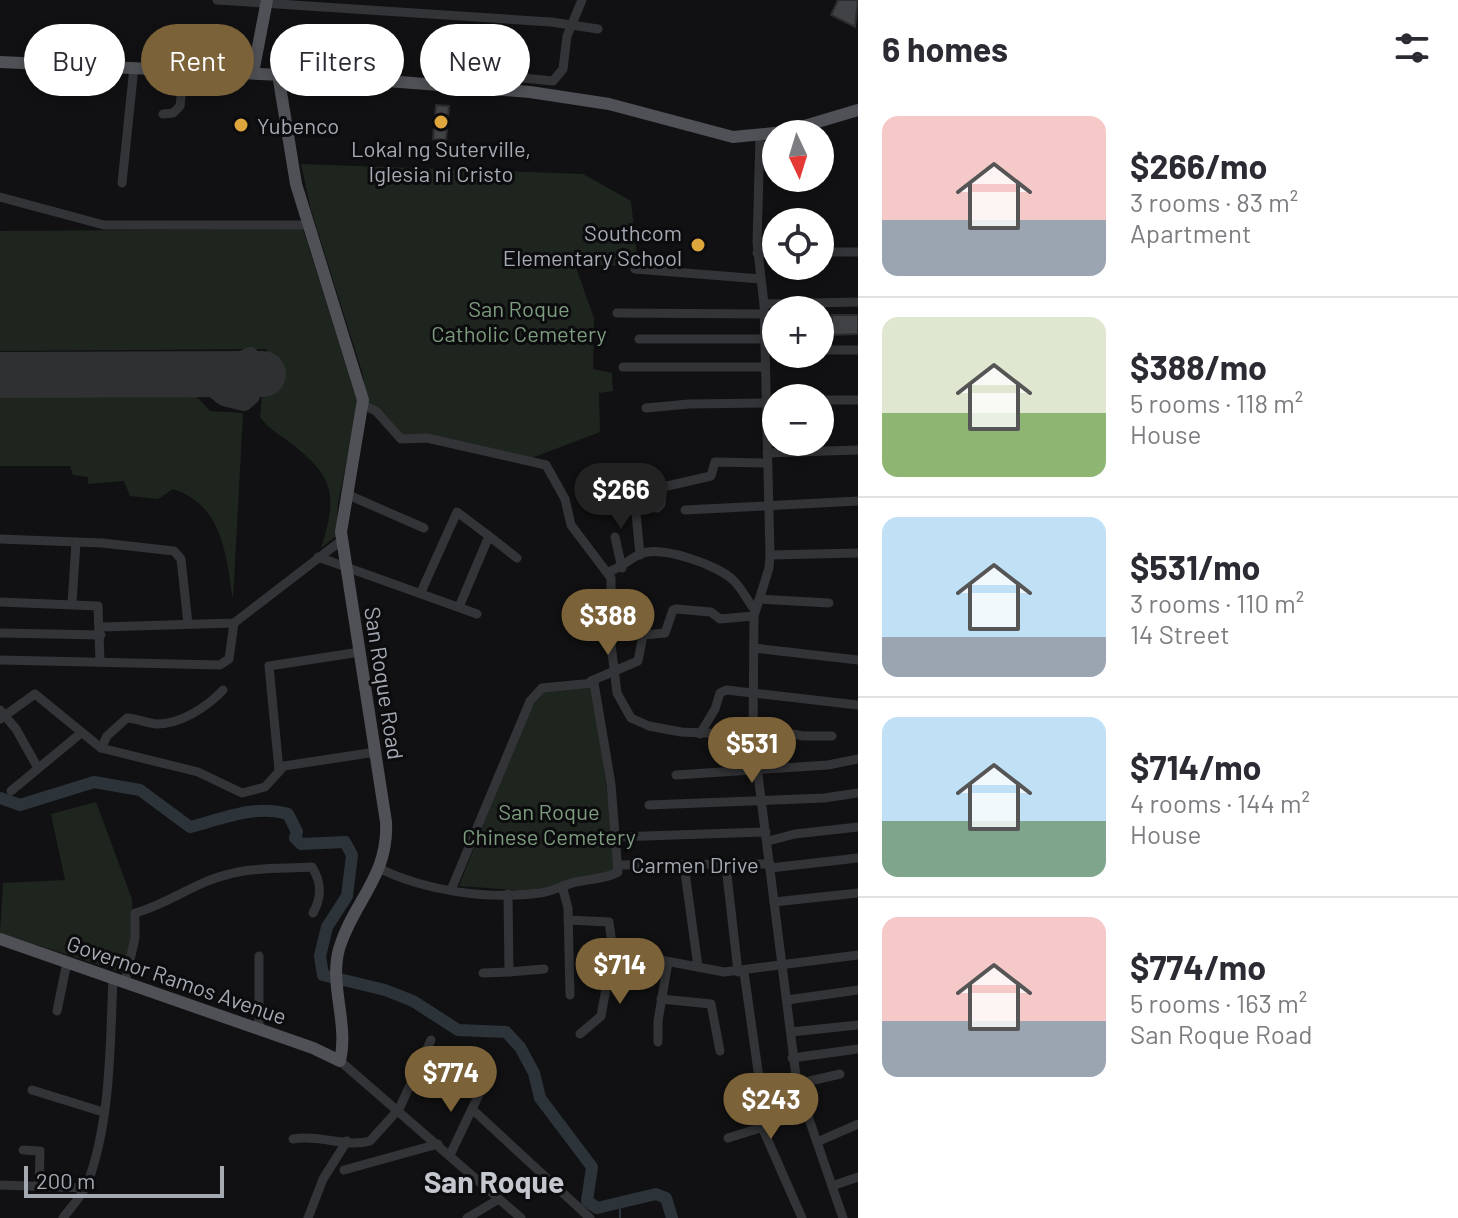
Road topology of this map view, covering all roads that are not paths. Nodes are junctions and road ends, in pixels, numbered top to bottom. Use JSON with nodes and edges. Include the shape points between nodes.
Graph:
{"nodes":[{"id":1,"x":217,"y":0,"type":"edge"},
{"id":2,"x":582,"y":0,"type":"edge"},
{"id":3,"x":266,"y":2,"type":"edge"},
{"id":4,"x":328,"y":4,"type":"edge"},
{"id":5,"x":571,"y":24,"type":"junction"},
{"id":6,"x":598,"y":29,"type":"dead end"},
{"id":7,"x":0,"y":62,"type":"edge"},
{"id":8,"x":134,"y":67,"type":"junction"},
{"id":9,"x":141,"y":67,"type":"edge"},
{"id":10,"x":254,"y":68,"type":"edge"},
{"id":11,"x":530,"y":79,"type":"edge"},
{"id":12,"x":530,"y":92,"type":"edge"},
{"id":13,"x":181,"y":96,"type":"edge"},
{"id":14,"x":281,"y":96,"type":"edge"},
{"id":15,"x":858,"y":110,"type":"edge"},
{"id":16,"x":163,"y":114,"type":"dead end"},
{"id":17,"x":760,"y":136,"type":"junction"},
{"id":18,"x":122,"y":183,"type":"dead end"},
{"id":19,"x":0,"y":197,"type":"edge"},
{"id":20,"x":308,"y":225,"type":"junction"},
{"id":21,"x":834,"y":252,"type":"edge"},
{"id":22,"x":858,"y":252,"type":"edge"},
{"id":23,"x":757,"y":253,"type":"junction"},
{"id":24,"x":762,"y":253,"type":"edge"},
{"id":25,"x":635,"y":269,"type":"dead end"},
{"id":26,"x":761,"y":279,"type":"junction"},
{"id":27,"x":763,"y":296,"type":"edge"},
{"id":28,"x":858,"y":302,"type":"edge"},
{"id":29,"x":834,"y":304,"type":"edge"},
{"id":30,"x":762,"y":309,"type":"edge"},
{"id":31,"x":617,"y":313,"type":"dead end"},
{"id":32,"x":639,"y":339,"type":"dead end"},
{"id":33,"x":762,"y":346,"type":"edge"},
{"id":34,"x":834,"y":350,"type":"edge"},
{"id":35,"x":858,"y":350,"type":"edge"},
{"id":36,"x":623,"y":367,"type":"dead end"},
{"id":37,"x":762,"y":367,"type":"edge"},
{"id":38,"x":834,"y":400,"type":"edge"},
{"id":39,"x":858,"y":400,"type":"edge"},
{"id":40,"x":762,"y":401,"type":"edge"},
{"id":41,"x":363,"y":405,"type":"junction"},
{"id":42,"x":646,"y":408,"type":"dead end"},
{"id":43,"x":858,"y":450,"type":"edge"},
{"id":44,"x":767,"y":458,"type":"junction"},
{"id":45,"x":620,"y":486,"type":"dead end"},
{"id":46,"x":346,"y":494,"type":"junction"},
{"id":47,"x":858,"y":501,"type":"edge"},
{"id":48,"x":635,"y":503,"type":"junction"},
{"id":49,"x":769,"y":506,"type":"junction"},
{"id":50,"x":685,"y":510,"type":"dead end"},
{"id":51,"x":424,"y":528,"type":"dead end"},
{"id":52,"x":489,"y":536,"type":"junction"},
{"id":53,"x":615,"y":537,"type":"dead end"},
{"id":54,"x":0,"y":539,"type":"edge"},
{"id":55,"x":342,"y":540,"type":"junction"},
{"id":56,"x":76,"y":542,"type":"junction"},
{"id":57,"x":858,"y":553,"type":"edge"},
{"id":58,"x":640,"y":555,"type":"junction"},
{"id":59,"x":770,"y":555,"type":"junction"},
{"id":60,"x":318,"y":557,"type":"junction"},
{"id":61,"x":517,"y":558,"type":"dead end"},
{"id":62,"x":344,"y":565,"type":"junction"},
{"id":63,"x":622,"y":568,"type":"junction"},
{"id":64,"x":608,"y":572,"type":"junction"},
{"id":65,"x":421,"y":592,"type":"junction"},
{"id":66,"x":759,"y":599,"type":"junction"},
{"id":67,"x":0,"y":602,"type":"edge"},
{"id":68,"x":829,"y":603,"type":"dead end"},
{"id":69,"x":72,"y":604,"type":"junction"},
{"id":70,"x":459,"y":607,"type":"junction"},
{"id":71,"x":754,"y":613,"type":"junction"},
{"id":72,"x":477,"y":614,"type":"dead end"},
{"id":73,"x":234,"y":623,"type":"junction"},
{"id":74,"x":188,"y":624,"type":"junction"},
{"id":75,"x":101,"y":631,"type":"junction"},
{"id":76,"x":0,"y":633,"type":"edge"},
{"id":77,"x":754,"y":648,"type":"junction"},
{"id":78,"x":360,"y":652,"type":"junction"},
{"id":79,"x":0,"y":660,"type":"edge"},
{"id":80,"x":858,"y":660,"type":"edge"},
{"id":81,"x":100,"y":662,"type":"junction"},
{"id":82,"x":615,"y":672,"type":"junction"},
{"id":83,"x":591,"y":681,"type":"junction"},
{"id":84,"x":223,"y":690,"type":"dead end"},
{"id":85,"x":753,"y":693,"type":"junction"},
{"id":86,"x":858,"y":705,"type":"edge"},
{"id":87,"x":2,"y":715,"type":"edge"},
{"id":88,"x":752,"y":731,"type":"junction"},
{"id":89,"x":81,"y":733,"type":"junction"},
{"id":90,"x":700,"y":734,"type":"junction"},
{"id":91,"x":832,"y":736,"type":"dead end"},
{"id":92,"x":101,"y":748,"type":"junction"},
{"id":93,"x":376,"y":752,"type":"junction"},
{"id":94,"x":858,"y":759,"type":"edge"},
{"id":95,"x":38,"y":768,"type":"junction"},
{"id":96,"x":279,"y":770,"type":"junction"},
{"id":97,"x":758,"y":770,"type":"junction"},
{"id":98,"x":676,"y":775,"type":"dead end"},
{"id":99,"x":11,"y":791,"type":"dead end"},
{"id":100,"x":858,"y":793,"type":"edge"},
{"id":101,"x":762,"y":801,"type":"junction"},
{"id":102,"x":649,"y":805,"type":"dead end"},
{"id":103,"x":858,"y":827,"type":"edge"},
{"id":104,"x":616,"y":837,"type":"junction"},
{"id":105,"x":767,"y":837,"type":"junction"},
{"id":106,"x":858,"y":858,"type":"edge"},
{"id":107,"x":619,"y":865,"type":"junction"},
{"id":108,"x":684,"y":865,"type":"junction"},
{"id":109,"x":726,"y":866,"type":"junction"},
{"id":110,"x":770,"y":866,"type":"junction"},
{"id":111,"x":380,"y":869,"type":"junction"},
{"id":112,"x":562,"y":886,"type":"junction"},
{"id":113,"x":451,"y":890,"type":"junction"},
{"id":114,"x":858,"y":893,"type":"edge"},
{"id":115,"x":508,"y":894,"type":"junction"},
{"id":116,"x":774,"y":902,"type":"junction"},
{"id":117,"x":313,"y":913,"type":"dead end"},
{"id":118,"x":568,"y":920,"type":"junction"},
{"id":119,"x":0,"y":939,"type":"edge"},
{"id":120,"x":613,"y":951,"type":"junction"},
{"id":121,"x":858,"y":955,"type":"edge"},
{"id":122,"x":259,"y":956,"type":"dead end"},
{"id":123,"x":67,"y":962,"type":"junction"},
{"id":124,"x":668,"y":962,"type":"junction"},
{"id":125,"x":783,"y":966,"type":"junction"},
{"id":126,"x":698,"y":967,"type":"junction"},
{"id":127,"x":544,"y":969,"type":"dead end"},
{"id":128,"x":509,"y":972,"type":"junction"},
{"id":129,"x":741,"y":972,"type":"junction"},
{"id":130,"x":483,"y":973,"type":"dead end"},
{"id":131,"x":119,"y":980,"type":"junction"},
{"id":132,"x":858,"y":990,"type":"edge"},
{"id":133,"x":570,"y":995,"type":"dead end"},
{"id":134,"x":661,"y":999,"type":"junction"},
{"id":135,"x":787,"y":1000,"type":"junction"},
{"id":136,"x":57,"y":1011,"type":"dead end"},
{"id":137,"x":858,"y":1025,"type":"edge"},
{"id":138,"x":259,"y":1029,"type":"junction"},
{"id":139,"x":791,"y":1032,"type":"junction"},
{"id":140,"x":580,"y":1034,"type":"dead end"},
{"id":141,"x":431,"y":1040,"type":"dead end"},
{"id":142,"x":658,"y":1042,"type":"dead end"},
{"id":143,"x":858,"y":1049,"type":"edge"},
{"id":144,"x":720,"y":1051,"type":"dead end"},
{"id":145,"x":792,"y":1058,"type":"junction"},
{"id":146,"x":340,"y":1061,"type":"junction"},
{"id":147,"x":840,"y":1074,"type":"dead end"},
{"id":148,"x":797,"y":1084,"type":"junction"},
{"id":149,"x":482,"y":1088,"type":"dead end"},
{"id":150,"x":32,"y":1090,"type":"dead end"},
{"id":151,"x":766,"y":1096,"type":"dead end"},
{"id":152,"x":399,"y":1109,"type":"junction"},
{"id":153,"x":472,"y":1109,"type":"junction"},
{"id":154,"x":103,"y":1112,"type":"junction"},
{"id":155,"x":805,"y":1114,"type":"junction"},
{"id":156,"x":858,"y":1124,"type":"edge"},
{"id":157,"x":762,"y":1127,"type":"junction"},
{"id":158,"x":728,"y":1138,"type":"dead end"},
{"id":159,"x":293,"y":1139,"type":"dead end"},
{"id":160,"x":347,"y":1141,"type":"junction"},
{"id":161,"x":817,"y":1142,"type":"junction"},
{"id":162,"x":438,"y":1144,"type":"junction"},
{"id":163,"x":23,"y":1150,"type":"dead end"},
{"id":164,"x":450,"y":1155,"type":"junction"},
{"id":165,"x":344,"y":1170,"type":"dead end"},
{"id":166,"x":858,"y":1177,"type":"edge"},
{"id":167,"x":0,"y":1185,"type":"edge"},
{"id":168,"x":39,"y":1186,"type":"junction"},
{"id":169,"x":832,"y":1186,"type":"junction"},
{"id":170,"x":85,"y":1188,"type":"junction"},
{"id":171,"x":499,"y":1199,"type":"junction"},
{"id":172,"x":63,"y":1218,"type":"edge"},
{"id":173,"x":308,"y":1218,"type":"edge"},
{"id":174,"x":467,"y":1218,"type":"edge"},
{"id":175,"x":521,"y":1218,"type":"edge"},
{"id":176,"x":590,"y":1218,"type":"edge"},
{"id":177,"x":802,"y":1218,"type":"edge"},
{"id":178,"x":843,"y":1218,"type":"edge"}],
"edges":[{"from":1,"to":3,"type":"street"},
{"from":2,"to":5,"type":"street"},
{"from":3,"to":4,"type":"street"},
{"from":3,"to":10,"type":"main road"},
{"from":4,"to":5,"type":"street"},
{"from":5,"to":6,"type":"street"},
{"from":5,"to":11,"type":"street","via":[[563,69],[553,81]]},
{"from":7,"to":8,"type":"main road"},
{"from":8,"to":9,"type":"main road"},
{"from":8,"to":18,"type":"street"},
{"from":12,"to":17,"type":"main road","via":[[609,104],[720,135]]},
{"from":13,"to":16,"type":"street","via":[[173,113]]},
{"from":14,"to":20,"type":"main road","name":"San Roque Road"},
{"from":15,"to":17,"type":"main road"},
{"from":17,"to":23,"type":"street"},
{"from":19,"to":20,"type":"street","via":[[115,226]]},
{"from":20,"to":41,"type":"main road","name":"San Roque Road"},
{"from":21,"to":22,"type":"street"},
{"from":23,"to":24,"type":"street"},
{"from":23,"to":26,"type":"street"},
{"from":25,"to":26,"type":"street"},
{"from":26,"to":27,"type":"street"},
{"from":28,"to":29,"type":"street"},
{"from":30,"to":31,"type":"street"},
{"from":32,"to":33,"type":"street"},
{"from":34,"to":35,"type":"street"},
{"from":36,"to":37,"type":"street"},
{"from":38,"to":39,"type":"street"},
{"from":40,"to":42,"type":"street"},
{"from":41,"to":46,"type":"main road","name":"San Roque Road"},
{"from":41,"to":64,"type":"street","via":[[376,411],[401,439],[427,438],[543,464],[565,499],[571,525]]},
{"from":43,"to":44,"type":"street"},
{"from":44,"to":48,"type":"street","via":[[718,461],[711,476],[663,487],[660,507]]},
{"from":44,"to":49,"type":"street"},
{"from":45,"to":48,"type":"street"},
{"from":46,"to":51,"type":"street"},
{"from":46,"to":55,"type":"main road","name":"San Roque Road"},
{"from":47,"to":49,"type":"street"},
{"from":48,"to":58,"type":"street"},
{"from":49,"to":50,"type":"street"},
{"from":49,"to":59,"type":"street"},
{"from":52,"to":61,"type":"street"},
{"from":52,"to":65,"type":"street","via":[[457,512]]},
{"from":52,"to":70,"type":"street"},
{"from":53,"to":63,"type":"street"},
{"from":54,"to":56,"type":"street"},
{"from":55,"to":60,"type":"street"},
{"from":55,"to":62,"type":"main road","name":"San Roque Road"},
{"from":56,"to":69,"type":"street"},
{"from":56,"to":74,"type":"street","via":[[177,553]]},
{"from":57,"to":59,"type":"street"},
{"from":58,"to":63,"type":"street"},
{"from":58,"to":71,"type":"street","via":[[659,551],[697,560],[732,579]]},
{"from":59,"to":66,"type":"street"},
{"from":60,"to":62,"type":"street"},
{"from":60,"to":73,"type":"street"},
{"from":62,"to":65,"type":"street"},
{"from":62,"to":78,"type":"main road","name":"San Roque Road"},
{"from":63,"to":64,"type":"street"},
{"from":64,"to":82,"type":"street"},
{"from":65,"to":70,"type":"street"},
{"from":66,"to":68,"type":"street"},
{"from":66,"to":71,"type":"street"},
{"from":67,"to":69,"type":"street"},
{"from":69,"to":75,"type":"street","via":[[98,606]]},
{"from":70,"to":72,"type":"street"},
{"from":71,"to":77,"type":"street"},
{"from":71,"to":82,"type":"street","via":[[720,619],[711,612],[673,610],[665,633],[643,635],[638,661]]},
{"from":73,"to":74,"type":"street"},
{"from":73,"to":81,"type":"street","via":[[229,659],[220,665]]},
{"from":74,"to":75,"type":"street"},
{"from":75,"to":76,"type":"street"},
{"from":75,"to":81,"type":"street"},
{"from":77,"to":80,"type":"street"},
{"from":77,"to":85,"type":"street"},
{"from":78,"to":93,"type":"main road","name":"San Roque Road"},
{"from":78,"to":96,"type":"street","via":[[269,666]]},
{"from":79,"to":81,"type":"street"},
{"from":82,"to":83,"type":"street"},
{"from":82,"to":90,"type":"street","via":[[618,698],[631,718]]},
{"from":83,"to":104,"type":"street","via":[[598,695]]},
{"from":83,"to":113,"type":"street","via":[[542,688],[530,701]]},
{"from":84,"to":92,"type":"street","via":[[211,703],[178,720],[156,724],[127,718]]},
{"from":85,"to":86,"type":"street"},
{"from":85,"to":88,"type":"street"},
{"from":85,"to":90,"type":"street","via":[[720,693]]},
{"from":87,"to":89,"type":"street","via":[[35,694]]},
{"from":87,"to":95,"type":"street"},
{"from":88,"to":90,"type":"street"},
{"from":88,"to":91,"type":"street"},
{"from":88,"to":97,"type":"street"},
{"from":89,"to":92,"type":"street"},
{"from":89,"to":95,"type":"street"},
{"from":92,"to":96,"type":"street","via":[[198,772],[242,793],[265,787]]},
{"from":93,"to":96,"type":"street"},
{"from":93,"to":111,"type":"main road","name":"San Roque Road","via":[[387,836]]},
{"from":94,"to":97,"type":"street"},
{"from":95,"to":99,"type":"street"},
{"from":97,"to":98,"type":"street"},
{"from":97,"to":101,"type":"street"},
{"from":100,"to":101,"type":"street"},
{"from":101,"to":102,"type":"street"},
{"from":101,"to":105,"type":"street"},
{"from":103,"to":105,"type":"street"},
{"from":104,"to":105,"type":"street"},
{"from":104,"to":107,"type":"street"},
{"from":105,"to":110,"type":"street"},
{"from":106,"to":110,"type":"street","name":"Carmen Drive"},
{"from":107,"to":108,"type":"street","name":"Carmen Drive"},
{"from":107,"to":112,"type":"street","via":[[614,874]]},
{"from":108,"to":109,"type":"street","name":"Carmen Drive"},
{"from":108,"to":126,"type":"street"},
{"from":109,"to":110,"type":"street","name":"Carmen Drive"},
{"from":109,"to":129,"type":"street"},
{"from":110,"to":116,"type":"street"},
{"from":111,"to":113,"type":"street","via":[[414,884]]},
{"from":111,"to":146,"type":"main road","name":"San Roque Road","via":[[342,942]]},
{"from":112,"to":115,"type":"street"},
{"from":112,"to":118,"type":"street"},
{"from":113,"to":115,"type":"street"},
{"from":114,"to":116,"type":"street"},
{"from":115,"to":128,"type":"street"},
{"from":116,"to":125,"type":"street"},
{"from":117,"to":131,"type":"street","via":[[321,889],[312,867],[212,879],[135,913],[135,938]]},
{"from":118,"to":120,"type":"street","via":[[609,922]]},
{"from":118,"to":133,"type":"street"},
{"from":119,"to":123,"type":"main road","name":"Governor Ramos Avenue"},
{"from":120,"to":124,"type":"street"},
{"from":120,"to":140,"type":"street","via":[[601,1016]]},
{"from":121,"to":125,"type":"street"},
{"from":122,"to":138,"type":"street"},
{"from":123,"to":131,"type":"main road","name":"Governor Ramos Avenue"},
{"from":123,"to":136,"type":"street"},
{"from":124,"to":126,"type":"street"},
{"from":124,"to":134,"type":"street"},
{"from":125,"to":129,"type":"street"},
{"from":125,"to":135,"type":"street"},
{"from":126,"to":129,"type":"street"},
{"from":127,"to":128,"type":"street"},
{"from":128,"to":130,"type":"street"},
{"from":129,"to":151,"type":"street"},
{"from":131,"to":138,"type":"main road","name":"Governor Ramos Avenue"},
{"from":131,"to":154,"type":"street"},
{"from":132,"to":135,"type":"street"},
{"from":134,"to":142,"type":"street"},
{"from":134,"to":144,"type":"street","via":[[711,1004]]},
{"from":135,"to":139,"type":"street"},
{"from":137,"to":139,"type":"street"},
{"from":138,"to":146,"type":"main road","name":"Governor Ramos Avenue"},
{"from":139,"to":145,"type":"street"},
{"from":141,"to":152,"type":"street"},
{"from":143,"to":145,"type":"street"},
{"from":145,"to":148,"type":"street"},
{"from":146,"to":152,"type":"street"},
{"from":147,"to":148,"type":"street"},
{"from":148,"to":155,"type":"street"},
{"from":149,"to":153,"type":"street"},
{"from":150,"to":154,"type":"street"},
{"from":152,"to":160,"type":"street","via":[[370,1141]]},
{"from":152,"to":162,"type":"street"},
{"from":153,"to":164,"type":"street"},
{"from":153,"to":176,"type":"street"},
{"from":154,"to":170,"type":"street"},
{"from":155,"to":157,"type":"street"},
{"from":155,"to":161,"type":"street"},
{"from":156,"to":161,"type":"street"},
{"from":157,"to":158,"type":"street"},
{"from":157,"to":177,"type":"street"},
{"from":159,"to":160,"type":"street"},
{"from":160,"to":173,"type":"street","via":[[323,1179]]},
{"from":161,"to":169,"type":"street"},
{"from":162,"to":164,"type":"street"},
{"from":162,"to":165,"type":"street"},
{"from":163,"to":168,"type":"street","via":[[40,1151]]},
{"from":164,"to":171,"type":"street"},
{"from":166,"to":169,"type":"street"},
{"from":167,"to":168,"type":"street"},
{"from":168,"to":170,"type":"street"},
{"from":169,"to":178,"type":"street"},
{"from":170,"to":172,"type":"street"},
{"from":171,"to":174,"type":"street"},
{"from":171,"to":175,"type":"street"}]}
